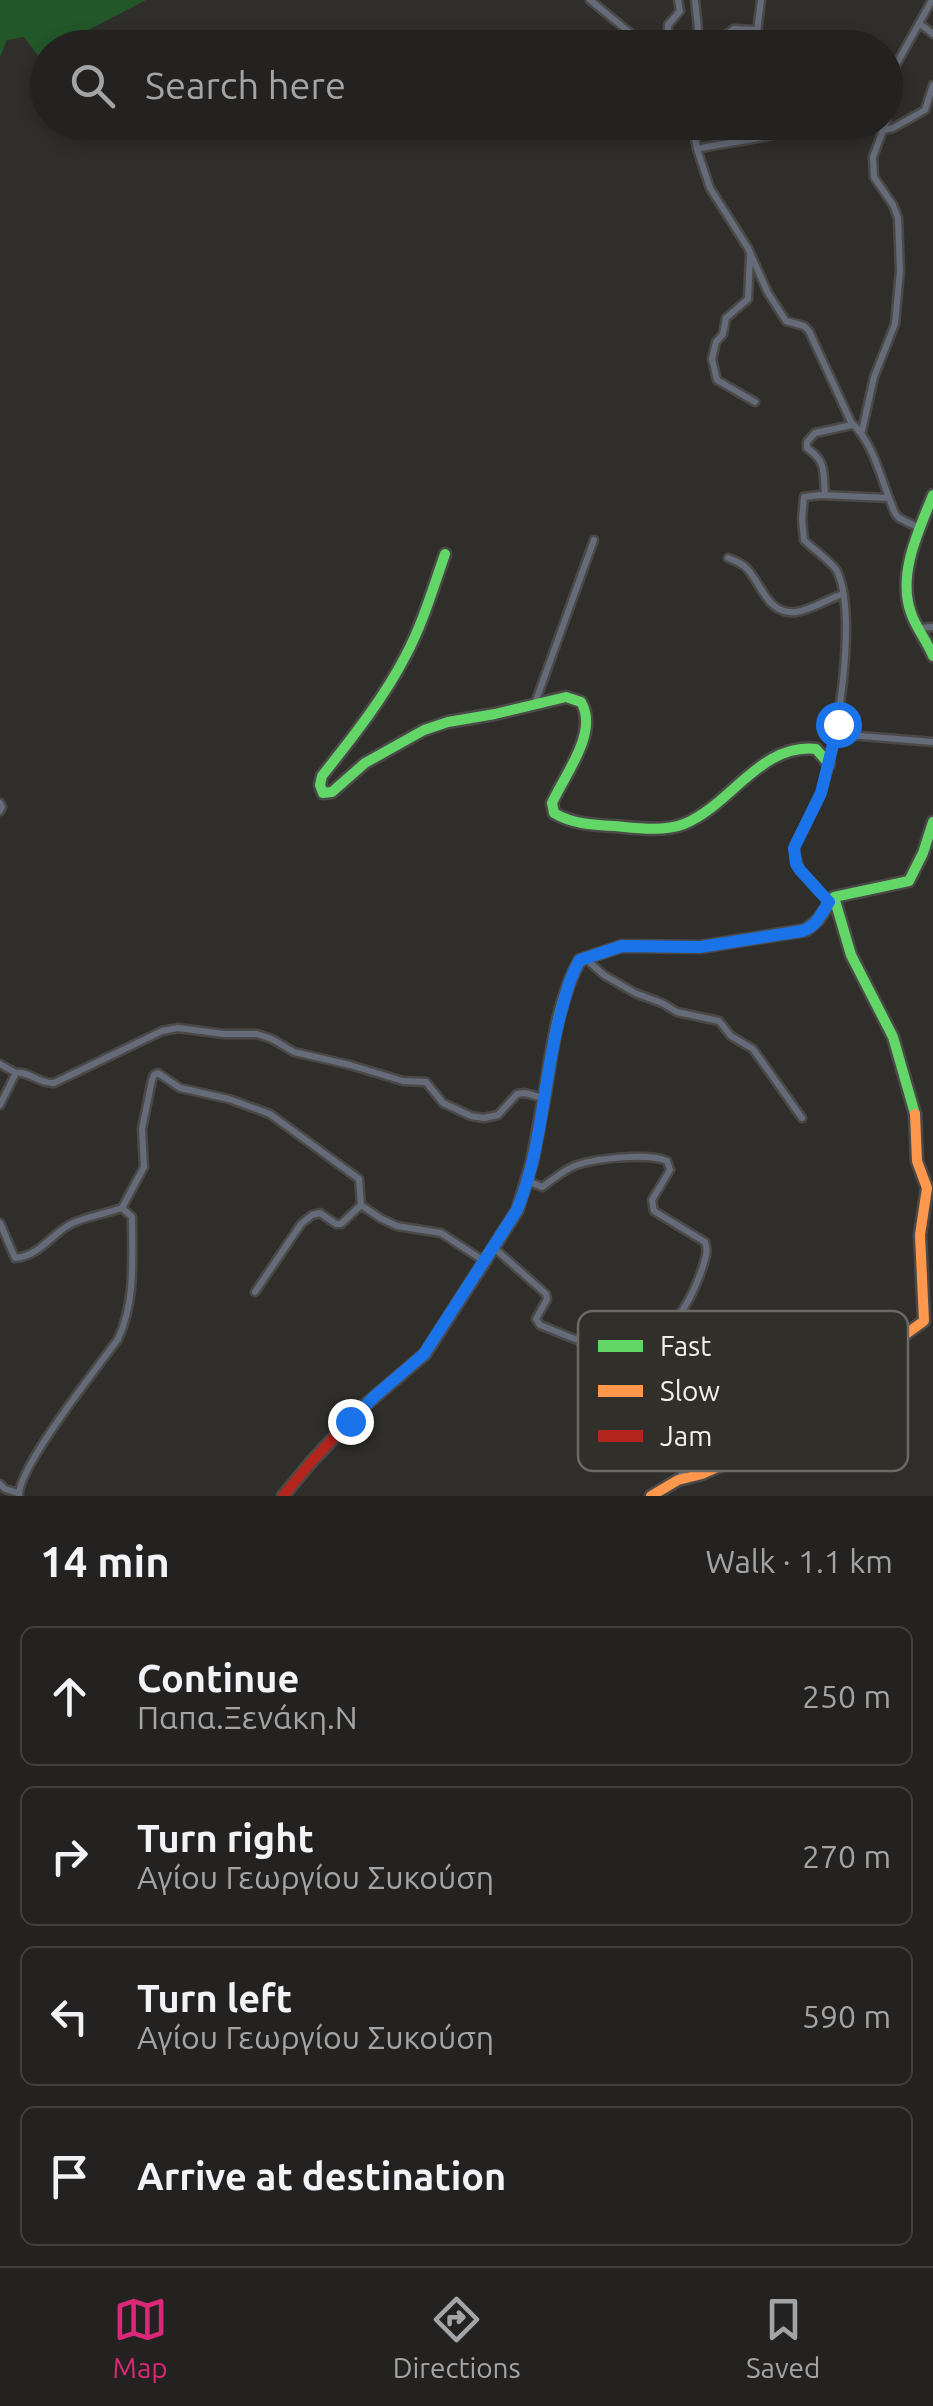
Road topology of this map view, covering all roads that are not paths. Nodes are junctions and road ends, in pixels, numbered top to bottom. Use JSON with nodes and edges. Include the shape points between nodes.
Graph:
{"nodes":[{"id":1,"x":590,"y":0,"type":"edge"},
{"id":2,"x":678,"y":0,"type":"edge"},
{"id":3,"x":695,"y":0,"type":"edge"},
{"id":4,"x":761,"y":0,"type":"edge"},
{"id":5,"x":932,"y":0,"type":"edge"},
{"id":6,"x":919,"y":24,"type":"junction"},
{"id":7,"x":627,"y":30,"type":"edge"},
{"id":8,"x":667,"y":30,"type":"edge"},
{"id":9,"x":698,"y":30,"type":"edge"},
{"id":10,"x":733,"y":30,"type":"edge"},
{"id":11,"x":756,"y":30,"type":"joint"},
{"id":12,"x":933,"y":34,"type":"edge"},
{"id":13,"x":903,"y":53,"type":"edge"},
{"id":14,"x":933,"y":85,"type":"edge"},
{"id":15,"x":903,"y":123,"type":"edge"},
{"id":16,"x":695,"y":140,"type":"edge"},
{"id":17,"x":743,"y":140,"type":"edge"},
{"id":18,"x":880,"y":140,"type":"edge"},
{"id":19,"x":697,"y":149,"type":"junction"},
{"id":20,"x":750,"y":253,"type":"junction"},
{"id":21,"x":755,"y":402,"type":"dead end"},
{"id":22,"x":854,"y":425,"type":"junction"},
{"id":23,"x":862,"y":432,"type":"junction"},
{"id":24,"x":825,"y":495,"type":"junction"},
{"id":25,"x":933,"y":495,"type":"edge"},
{"id":26,"x":889,"y":498,"type":"junction"},
{"id":27,"x":920,"y":526,"type":"junction"},
{"id":28,"x":933,"y":527,"type":"edge"},
{"id":29,"x":594,"y":540,"type":"dead end"},
{"id":30,"x":445,"y":554,"type":"dead end"},
{"id":31,"x":728,"y":558,"type":"dead end"},
{"id":32,"x":843,"y":594,"type":"junction"},
{"id":33,"x":933,"y":627,"type":"edge"},
{"id":34,"x":920,"y":628,"type":"junction"},
{"id":35,"x":933,"y":656,"type":"edge"},
{"id":36,"x":535,"y":704,"type":"junction"},
{"id":37,"x":837,"y":734,"type":"junction"},
{"id":38,"x":933,"y":742,"type":"edge"},
{"id":39,"x":829,"y":764,"type":"junction"},
{"id":40,"x":0,"y":803,"type":"edge"},
{"id":41,"x":0,"y":811,"type":"edge"},
{"id":42,"x":932,"y":831,"type":"edge"},
{"id":43,"x":832,"y":900,"type":"junction"},
{"id":44,"x":585,"y":958,"type":"junction"},
{"id":45,"x":0,"y":1064,"type":"edge"},
{"id":46,"x":16,"y":1072,"type":"junction"},
{"id":47,"x":543,"y":1098,"type":"junction"},
{"id":48,"x":0,"y":1105,"type":"edge"},
{"id":49,"x":802,"y":1118,"type":"dead end"},
{"id":50,"x":528,"y":1181,"type":"junction"},
{"id":51,"x":930,"y":1193,"type":"edge"},
{"id":52,"x":361,"y":1205,"type":"junction"},
{"id":53,"x":122,"y":1208,"type":"junction"},
{"id":54,"x":0,"y":1222,"type":"edge"},
{"id":55,"x":493,"y":1247,"type":"junction"},
{"id":56,"x":484,"y":1261,"type":"junction"},
{"id":57,"x":255,"y":1292,"type":"dead end"},
{"id":58,"x":683,"y":1311,"type":"edge"},
{"id":59,"x":928,"y":1320,"type":"edge"},
{"id":60,"x":578,"y":1340,"type":"edge"},
{"id":61,"x":682,"y":1471,"type":"edge"},
{"id":62,"x":709,"y":1471,"type":"edge"},
{"id":63,"x":678,"y":1480,"type":"junction"},
{"id":64,"x":0,"y":1484,"type":"edge"},
{"id":65,"x":18,"y":1495,"type":"edge"},
{"id":66,"x":282,"y":1496,"type":"edge"},
{"id":67,"x":651,"y":1496,"type":"edge"}],
"edges":[{"from":1,"to":7,"type":"street"},
{"from":2,"to":8,"type":"street","via":[[680,11]]},
{"from":3,"to":9,"type":"street"},
{"from":4,"to":11,"type":"street"},
{"from":5,"to":6,"type":"street"},
{"from":6,"to":12,"type":"street"},
{"from":6,"to":13,"type":"street"},
{"from":10,"to":11,"type":"street"},
{"from":14,"to":15,"type":"street","via":[[925,110]]},
{"from":16,"to":19,"type":"street"},
{"from":17,"to":19,"type":"street"},
{"from":18,"to":23,"type":"street","via":[[872,170],[898,218],[899,287],[895,324]]},
{"from":19,"to":20,"type":"street","via":[[710,188]]},
{"from":20,"to":21,"type":"street","via":[[748,299],[726,318],[712,360],[717,380]]},
{"from":20,"to":22,"type":"street","via":[[784,318],[809,331]]},
{"from":22,"to":23,"type":"street"},
{"from":22,"to":24,"type":"street","via":[[815,433],[807,442],[822,462]]},
{"from":23,"to":26,"type":"street"},
{"from":24,"to":26,"type":"street"},
{"from":24,"to":32,"type":"street","via":[[804,498],[804,540],[836,568]]},
{"from":25,"to":27,"type":"street"},
{"from":26,"to":27,"type":"street","via":[[896,515]]},
{"from":27,"to":28,"type":"street"},
{"from":27,"to":34,"type":"street","via":[[906,594]]},
{"from":29,"to":36,"type":"street"},
{"from":30,"to":36,"type":"street","via":[[413,642],[322,776],[321,792],[332,792],[366,763],[424,730]]},
{"from":31,"to":32,"type":"street","via":[[748,569],[782,611],[798,612]]},
{"from":32,"to":37,"type":"street","via":[[846,643]]},
{"from":33,"to":34,"type":"street"},
{"from":34,"to":35,"type":"street"},
{"from":36,"to":39,"type":"street","via":[[571,697],[588,708],[586,730],[552,803],[565,820],[681,826],[790,749],[818,750]]},
{"from":37,"to":38,"type":"street"},
{"from":37,"to":39,"type":"street"},
{"from":39,"to":43,"type":"street","via":[[794,848],[800,870]]},
{"from":40,"to":41,"type":"street"},
{"from":42,"to":43,"type":"street","via":[[912,878]]},
{"from":43,"to":44,"type":"street","via":[[802,931],[700,947],[622,946]]},
{"from":43,"to":51,"type":"street","via":[[851,956],[898,1050],[915,1116],[916,1154]]},
{"from":44,"to":47,"type":"street","via":[[569,985]]},
{"from":44,"to":49,"type":"street","via":[[635,993],[718,1021],[752,1049]]},
{"from":45,"to":46,"type":"street"},
{"from":46,"to":47,"type":"street","via":[[54,1082],[178,1028],[262,1035],[294,1052],[426,1082],[443,1103],[477,1117],[494,1118],[518,1094]]},
{"from":46,"to":48,"type":"street"},
{"from":47,"to":50,"type":"street"},
{"from":50,"to":55,"type":"street"},
{"from":50,"to":58,"type":"street","via":[[542,1187],[592,1162],[668,1161],[654,1210],[708,1249]]},
{"from":51,"to":59,"type":"street","via":[[920,1234]]},
{"from":52,"to":53,"type":"street","via":[[359,1179],[270,1114],[184,1089],[157,1073],[142,1129],[144,1167]]},
{"from":52,"to":56,"type":"street","via":[[396,1226],[441,1233]]},
{"from":52,"to":57,"type":"street","via":[[341,1224],[312,1215]]},
{"from":53,"to":54,"type":"street","via":[[69,1224],[20,1258],[12,1254]]},
{"from":53,"to":65,"type":"street","via":[[132,1216],[125,1324],[42,1446]]},
{"from":55,"to":56,"type":"street"},
{"from":55,"to":60,"type":"street","via":[[546,1294],[536,1318],[540,1325]]},
{"from":56,"to":66,"type":"street","via":[[424,1354],[364,1406]]},
{"from":61,"to":63,"type":"street"},
{"from":62,"to":63,"type":"street"},
{"from":63,"to":67,"type":"street"},
{"from":64,"to":65,"type":"street"}]}
